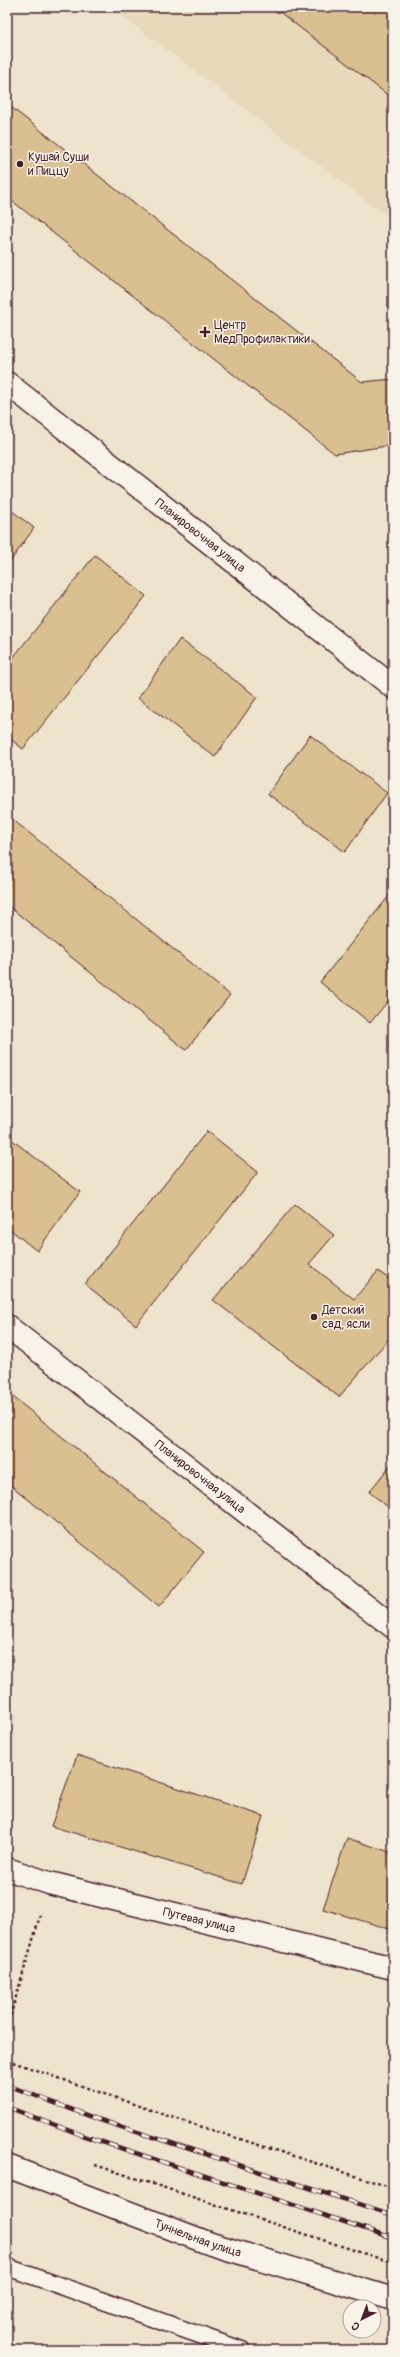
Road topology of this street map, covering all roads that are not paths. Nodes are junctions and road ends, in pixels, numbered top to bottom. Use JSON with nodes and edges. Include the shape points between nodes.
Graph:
{"nodes":[{"id":1,"x":7,"y":383,"type":"edge"},
{"id":2,"x":393,"y":687,"type":"edge"},
{"id":3,"x":7,"y":1326,"type":"edge"},
{"id":4,"x":393,"y":1627,"type":"edge"},
{"id":5,"x":7,"y":1869,"type":"edge"},
{"id":6,"x":393,"y":1968,"type":"edge"},
{"id":7,"x":7,"y":2166,"type":"edge"},
{"id":8,"x":7,"y":2267,"type":"edge"},
{"id":9,"x":393,"y":2299,"type":"edge"},
{"id":10,"x":242,"y":2350,"type":"edge"}],
"edges":[{"from":1,"to":2,"type":"street","name":"Планировочная улица"},
{"from":3,"to":4,"type":"street","name":"Планировочная улица"},
{"from":5,"to":6,"type":"street","name":"Путевая улица","via":[[49,1883]]},
{"from":7,"to":9,"type":"street","name":"Туннельная улица","via":[[211,2244]]},
{"from":8,"to":10,"type":"lane"}]}
